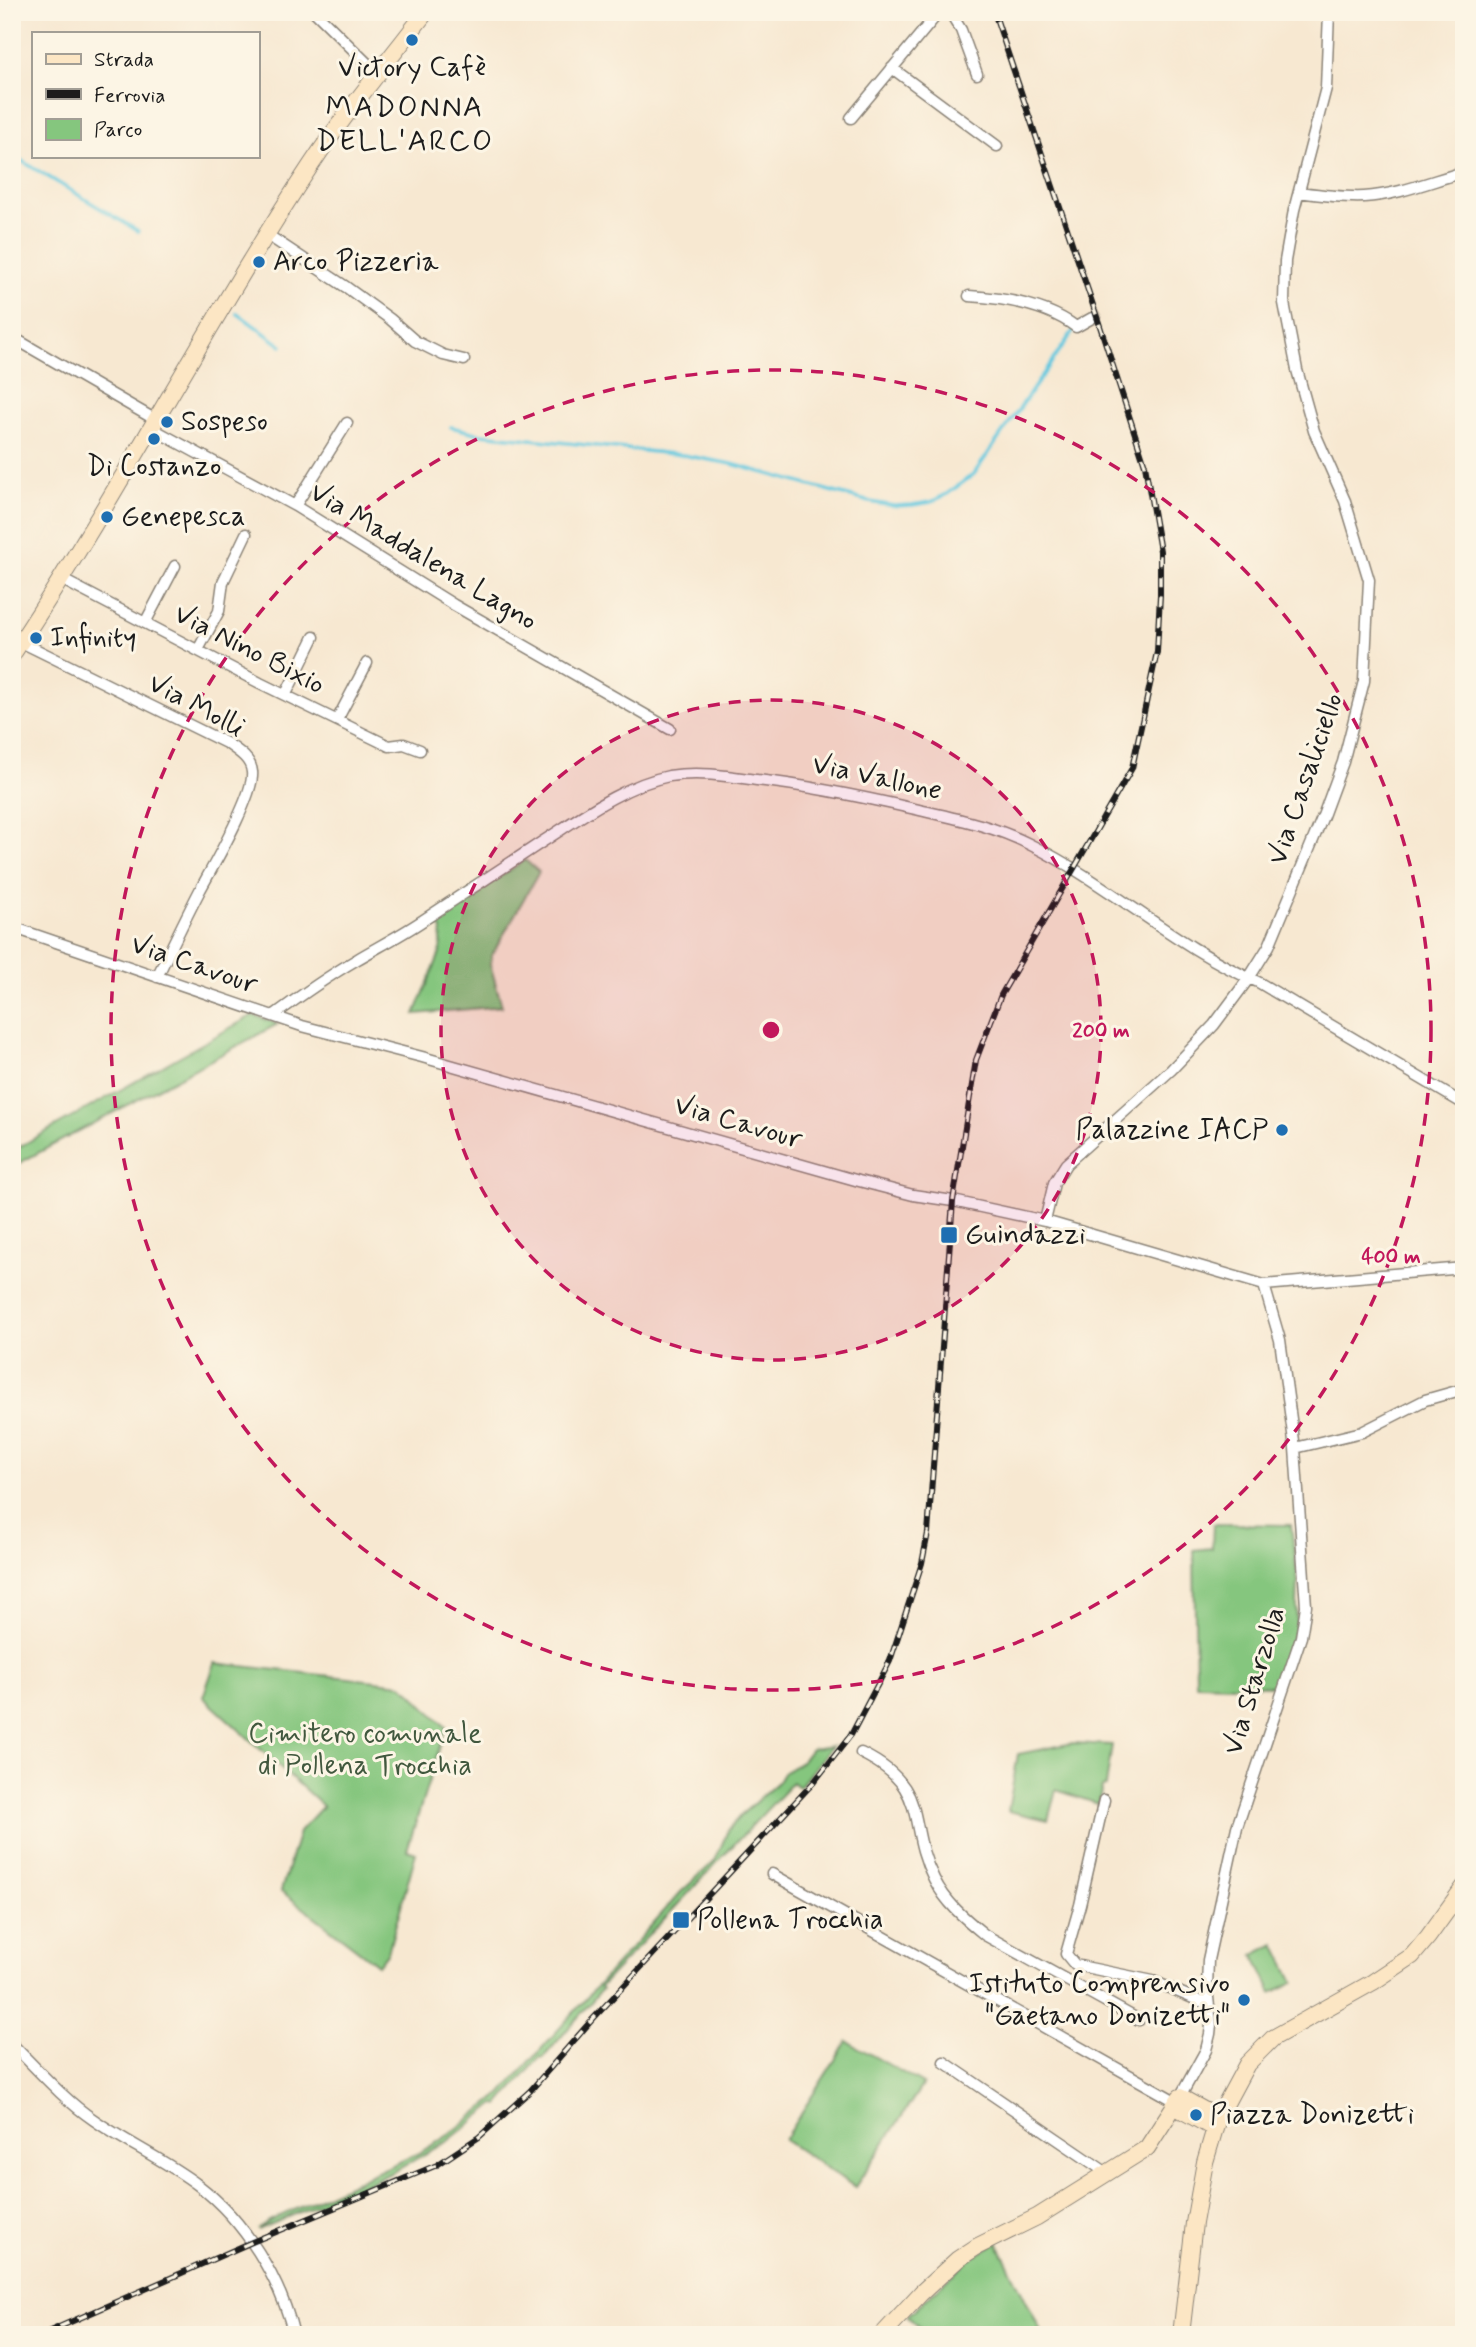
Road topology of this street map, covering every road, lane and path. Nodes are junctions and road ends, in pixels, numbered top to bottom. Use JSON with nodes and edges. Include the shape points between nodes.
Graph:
{"nodes":[{"id":1,"x":315,"y":12,"type":"edge"},
{"id":2,"x":426,"y":12,"type":"edge"},
{"id":3,"x":939,"y":12,"type":"edge"},
{"id":4,"x":950,"y":12,"type":"edge"},
{"id":5,"x":1329,"y":12,"type":"edge"},
{"id":6,"x":892,"y":68,"type":"junction"},
{"id":7,"x":378,"y":74,"type":"junction"},
{"id":8,"x":977,"y":74,"type":"dead end"},
{"id":9,"x":851,"y":118,"type":"dead end"},
{"id":10,"x":997,"y":146,"type":"dead end"},
{"id":11,"x":1464,"y":172,"type":"edge"},
{"id":12,"x":1299,"y":192,"type":"junction"},
{"id":13,"x":266,"y":234,"type":"junction"},
{"id":14,"x":969,"y":296,"type":"dead end"},
{"id":15,"x":1092,"y":318,"type":"tunnel mouth"},
{"id":16,"x":12,"y":337,"type":"edge"},
{"id":17,"x":464,"y":360,"type":"dead end"},
{"id":18,"x":347,"y":423,"type":"dead end"},
{"id":19,"x":154,"y":424,"type":"junction"},
{"id":20,"x":295,"y":506,"type":"junction"},
{"id":21,"x":246,"y":534,"type":"dead end"},
{"id":22,"x":175,"y":566,"type":"dead end"},
{"id":23,"x":61,"y":579,"type":"junction"},
{"id":24,"x":145,"y":623,"type":"junction"},
{"id":25,"x":314,"y":637,"type":"dead end"},
{"id":26,"x":17,"y":649,"type":"edge"},
{"id":27,"x":198,"y":650,"type":"junction"},
{"id":28,"x":367,"y":663,"type":"dead end"},
{"id":29,"x":286,"y":694,"type":"junction"},
{"id":30,"x":337,"y":720,"type":"junction"},
{"id":31,"x":670,"y":729,"type":"dead end"},
{"id":32,"x":420,"y":750,"type":"dead end"},
{"id":33,"x":12,"y":927,"type":"edge"},
{"id":34,"x":157,"y":977,"type":"junction"},
{"id":35,"x":1249,"y":978,"type":"junction"},
{"id":36,"x":273,"y":1016,"type":"junction"},
{"id":37,"x":1464,"y":1104,"type":"edge"},
{"id":38,"x":1045,"y":1221,"type":"junction"},
{"id":39,"x":1464,"y":1268,"type":"edge"},
{"id":40,"x":1265,"y":1285,"type":"junction"},
{"id":41,"x":1464,"y":1389,"type":"edge"},
{"id":42,"x":1295,"y":1448,"type":"junction"},
{"id":43,"x":861,"y":1753,"type":"dead end"},
{"id":44,"x":1104,"y":1800,"type":"dead end"},
{"id":45,"x":772,"y":1874,"type":"dead end"},
{"id":46,"x":1464,"y":1887,"type":"edge"},
{"id":47,"x":1075,"y":1965,"type":"junction"},
{"id":48,"x":1066,"y":1981,"type":"junction"},
{"id":49,"x":1209,"y":2006,"type":"junction"},
{"id":50,"x":1139,"y":2020,"type":"dead end"},
{"id":51,"x":12,"y":2044,"type":"edge"},
{"id":52,"x":944,"y":2062,"type":"dead end"},
{"id":53,"x":1177,"y":2101,"type":"junction"},
{"id":54,"x":1216,"y":2124,"type":"junction"},
{"id":55,"x":1107,"y":2173,"type":"junction"},
{"id":56,"x":294,"y":2335,"type":"edge"},
{"id":57,"x":882,"y":2335,"type":"edge"},
{"id":58,"x":1181,"y":2335,"type":"edge"}],
"edges":[{"from":1,"to":7,"type":"street"},
{"from":2,"to":7,"type":"street"},
{"from":3,"to":6,"type":"street"},
{"from":4,"to":8,"type":"street"},
{"from":5,"to":12,"type":"street","name":"Via Casaliciello","via":[[1326,88]]},
{"from":6,"to":9,"type":"street"},
{"from":6,"to":10,"type":"street"},
{"from":7,"to":13,"type":"street","via":[[312,162]]},
{"from":11,"to":12,"type":"street","via":[[1365,197]]},
{"from":12,"to":35,"type":"street","name":"Via Casaliciello","via":[[1285,261],[1284,303],[1314,431],[1345,501],[1369,580],[1366,655],[1364,681],[1343,762],[1269,946]]},
{"from":13,"to":17,"type":"street","via":[[415,341]]},
{"from":13,"to":19,"type":"street"},
{"from":14,"to":15,"type":"street","via":[[1012,302],[1076,327]]},
{"from":16,"to":19,"type":"street","name":"Via Maddalena Lagno"},
{"from":18,"to":20,"type":"street"},
{"from":19,"to":20,"type":"street","name":"Via Maddalena Lagno"},
{"from":19,"to":23,"type":"street"},
{"from":20,"to":31,"type":"street","name":"Via Maddalena Lagno","via":[[431,592]]},
{"from":21,"to":27,"type":"street","via":[[223,582],[219,611]]},
{"from":22,"to":24,"type":"street"},
{"from":23,"to":24,"type":"street","name":"Via Nino Bixio"},
{"from":23,"to":26,"type":"street"},
{"from":24,"to":27,"type":"street","name":"Via Nino Bixio"},
{"from":25,"to":29,"type":"street"},
{"from":26,"to":34,"type":"street","name":"Via Molli","via":[[228,744],[250,764],[251,786]]},
{"from":27,"to":29,"type":"street","name":"Via Nino Bixio"},
{"from":28,"to":30,"type":"street"},
{"from":29,"to":30,"type":"street","name":"Via Nino Bixio"},
{"from":30,"to":32,"type":"street","name":"Via Nino Bixio","via":[[389,746],[404,744]]},
{"from":33,"to":34,"type":"street","name":"Via Cavour"},
{"from":34,"to":36,"type":"street","name":"Via Cavour"},
{"from":35,"to":36,"type":"street","name":"Via Vallone","via":[[1060,860],[1005,833],[808,786],[692,774],[635,787],[581,817]]},
{"from":35,"to":37,"type":"street","name":"Via Vallone"},
{"from":35,"to":38,"type":"street","name":"Via Casaliciello","via":[[1214,1025],[1171,1070],[1066,1164],[1054,1183]]},
{"from":36,"to":38,"type":"street","name":"Via Cavour","via":[[859,1181]]},
{"from":38,"to":40,"type":"street","name":"Via Cavour"},
{"from":39,"to":40,"type":"street","name":"Via Cavour"},
{"from":40,"to":42,"type":"street","name":"Via Starzolla","via":[[1280,1340]]},
{"from":41,"to":42,"type":"street","via":[[1424,1400],[1362,1432]]},
{"from":42,"to":49,"type":"street","name":"Via Starzolla","via":[[1304,1623],[1237,1827],[1208,1960]]},
{"from":43,"to":48,"type":"street","via":[[884,1764],[908,1792],[926,1859],[946,1900],[985,1935]]},
{"from":44,"to":47,"type":"street","via":[[1066,1954]]},
{"from":45,"to":53,"type":"street"},
{"from":46,"to":54,"type":"street","via":[[1412,1956],[1262,2048],[1247,2064]]},
{"from":47,"to":48,"type":"street"},
{"from":47,"to":49,"type":"street","via":[[1153,1981]]},
{"from":48,"to":50,"type":"street"},
{"from":49,"to":53,"type":"street","name":"Via Starzolla","via":[[1206,2050]]},
{"from":51,"to":56,"type":"street","via":[[71,2103],[199,2186],[231,2216],[252,2242],[287,2306]]},
{"from":52,"to":55,"type":"street"},
{"from":53,"to":54,"type":"street"},
{"from":53,"to":55,"type":"street","via":[[1147,2148]]},
{"from":54,"to":58,"type":"street","via":[[1199,2191]]},
{"from":55,"to":57,"type":"street","via":[[958,2259]]}]}
